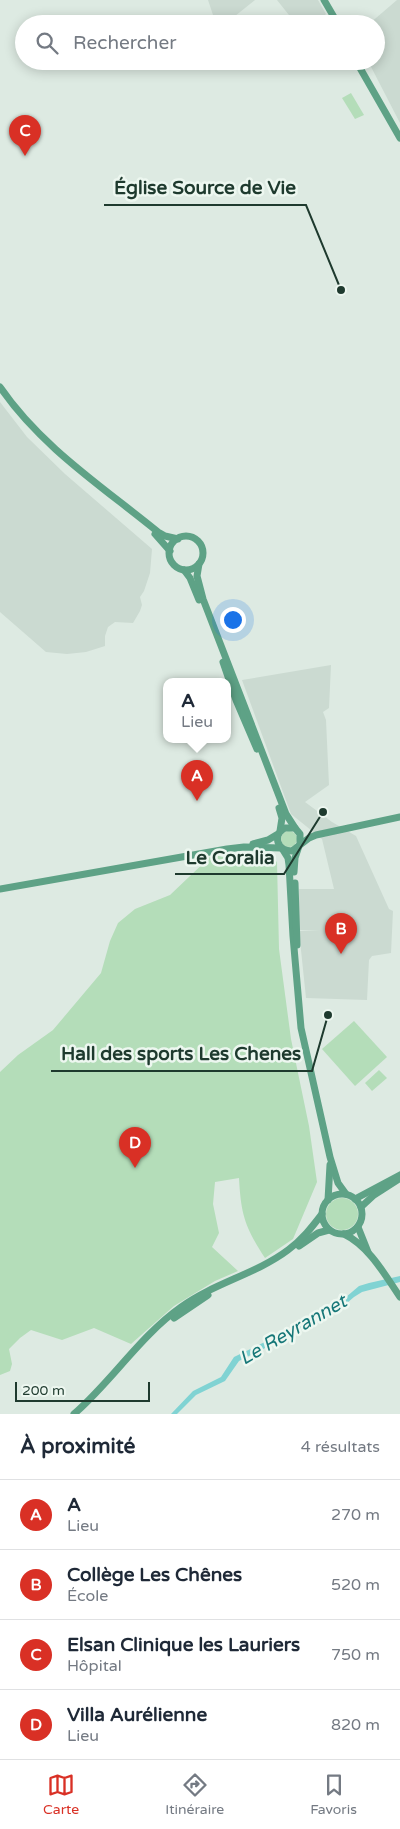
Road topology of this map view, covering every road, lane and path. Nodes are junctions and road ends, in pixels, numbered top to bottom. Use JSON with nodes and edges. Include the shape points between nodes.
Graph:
{"nodes":[{"id":1,"x":320,"y":0,"type":"edge"},
{"id":2,"x":324,"y":0,"type":"edge"},
{"id":3,"x":329,"y":15,"type":"edge"},
{"id":4,"x":333,"y":15,"type":"edge"},
{"id":5,"x":362,"y":70,"type":"edge"},
{"id":6,"x":362,"y":70,"type":"edge"},
{"id":7,"x":400,"y":133,"type":"edge"},
{"id":8,"x":400,"y":138,"type":"edge"},
{"id":9,"x":0,"y":387,"type":"edge"},
{"id":10,"x":0,"y":393,"type":"edge"},
{"id":11,"x":178,"y":539,"type":"junction"},
{"id":12,"x":170,"y":551,"type":"junction"},
{"id":13,"x":199,"y":564,"type":"junction"},
{"id":14,"x":184,"y":570,"type":"junction"},
{"id":15,"x":228,"y":678,"type":"edge"},
{"id":16,"x":231,"y":687,"type":"edge"},
{"id":17,"x":400,"y":817,"type":"edge"},
{"id":18,"x":379,"y":821,"type":"junction"},
{"id":19,"x":297,"y":830,"type":"junction"},
{"id":20,"x":279,"y":833,"type":"junction"},
{"id":21,"x":300,"y":845,"type":"junction"},
{"id":22,"x":244,"y":847,"type":"junction"},
{"id":23,"x":282,"y":849,"type":"junction"},
{"id":24,"x":0,"y":889,"type":"edge"},
{"id":25,"x":297,"y":985,"type":"junction"},
{"id":26,"x":330,"y":1157,"type":"junction"},
{"id":27,"x":400,"y":1177,"type":"edge"},
{"id":28,"x":346,"y":1194,"type":"junction"},
{"id":29,"x":355,"y":1199,"type":"junction"},
{"id":30,"x":328,"y":1200,"type":"junction"},
{"id":31,"x":361,"y":1207,"type":"junction"},
{"id":32,"x":322,"y":1214,"type":"junction"},
{"id":33,"x":358,"y":1227,"type":"junction"},
{"id":34,"x":329,"y":1230,"type":"junction"},
{"id":35,"x":344,"y":1234,"type":"junction"},
{"id":36,"x":369,"y":1254,"type":"junction"},
{"id":37,"x":248,"y":1273,"type":"junction"},
{"id":38,"x":400,"y":1297,"type":"edge"},
{"id":39,"x":74,"y":1414,"type":"edge"},
{"id":40,"x":81,"y":1414,"type":"edge"}],
"edges":[{"from":1,"to":3,"type":"main road"},
{"from":2,"to":4,"type":"main road"},
{"from":5,"to":7,"type":"main road"},
{"from":6,"to":8,"type":"main road"},
{"from":9,"to":11,"type":"main road","via":[[37,431],[81,472],[158,532]]},
{"from":10,"to":12,"type":"main road","via":[[58,456],[156,535]]},
{"from":11,"to":12,"type":"main road"},
{"from":11,"to":13,"type":"main road","via":[[188,537],[198,542],[203,554]]},
{"from":12,"to":14,"type":"main road","via":[[173,564]]},
{"from":13,"to":14,"type":"main road"},
{"from":13,"to":19,"type":"main road","via":[[197,576],[203,599],[286,814]]},
{"from":14,"to":15,"type":"main road","via":[[193,585]]},
{"from":16,"to":20,"type":"main road","via":[[281,813]]},
{"from":17,"to":18,"type":"main road"},
{"from":18,"to":19,"type":"main road","via":[[319,831]]},
{"from":18,"to":21,"type":"main road","via":[[316,835]]},
{"from":19,"to":20,"type":"main road","via":[[288,827]]},
{"from":19,"to":21,"type":"main road"},
{"from":20,"to":22,"type":"main road"},
{"from":20,"to":23,"type":"main road","via":[[278,843]]},
{"from":21,"to":23,"type":"main road","via":[[292,851]]},
{"from":21,"to":25,"type":"main road","via":[[294,864]]},
{"from":22,"to":23,"type":"main road"},
{"from":22,"to":24,"type":"main road"},
{"from":23,"to":25,"type":"main road","via":[[289,865]]},
{"from":25,"to":26,"type":"main road","via":[[301,1028]]},
{"from":26,"to":28,"type":"main road","via":[[338,1183]]},
{"from":26,"to":30,"type":"main road"},
{"from":27,"to":29,"type":"main road"},
{"from":27,"to":31,"type":"main road"},
{"from":28,"to":29,"type":"main road"},
{"from":28,"to":30,"type":"main road"},
{"from":29,"to":31,"type":"main road"},
{"from":30,"to":32,"type":"main road"},
{"from":31,"to":33,"type":"main road"},
{"from":32,"to":34,"type":"main road"},
{"from":32,"to":37,"type":"main road","via":[[287,1252]]},
{"from":33,"to":35,"type":"main road"},
{"from":33,"to":36,"type":"main road"},
{"from":34,"to":35,"type":"main road"},
{"from":34,"to":37,"type":"main road","via":[[318,1233],[290,1254]]},
{"from":35,"to":36,"type":"main road"},
{"from":36,"to":38,"type":"main road"},
{"from":37,"to":39,"type":"main road","via":[[209,1289],[179,1308]]},
{"from":37,"to":40,"type":"main road","via":[[177,1315]]}]}
